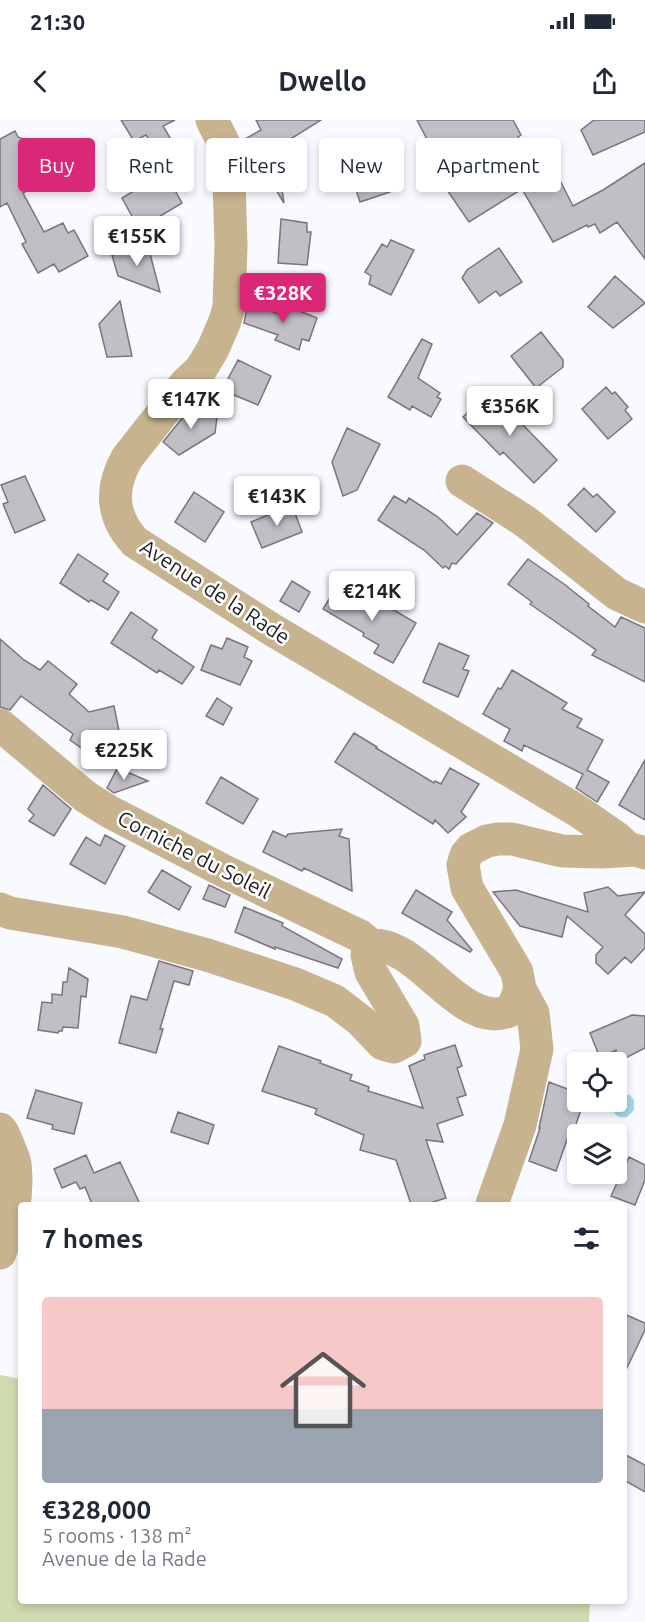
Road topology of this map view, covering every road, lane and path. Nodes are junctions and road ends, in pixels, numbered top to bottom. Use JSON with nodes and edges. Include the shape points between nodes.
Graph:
{"nodes":[{"id":1,"x":212,"y":120,"type":"edge"},
{"id":2,"x":462,"y":481,"type":"dead end"},
{"id":3,"x":645,"y":607,"type":"edge"},
{"id":4,"x":0,"y":725,"type":"edge"},
{"id":5,"x":637,"y":852,"type":"edge"},
{"id":6,"x":0,"y":909,"type":"edge"},
{"id":7,"x":371,"y":945,"type":"junction"},
{"id":8,"x":520,"y":989,"type":"junction"},
{"id":9,"x":0,"y":1129,"type":"edge"},
{"id":10,"x":493,"y":1202,"type":"edge"},
{"id":11,"x":0,"y":1253,"type":"edge"}],
"edges":[{"from":1,"to":5,"type":"street","name":"Avenue de la Rade","via":[[224,144],[229,180],[229,307],[201,369],[127,458],[115,494],[126,532],[135,542],[231,604],[578,811]]},
{"from":2,"to":3,"type":"street","via":[[526,522],[617,594]]},
{"from":4,"to":7,"type":"street","name":"Corniche du Soleil","via":[[110,813],[360,936]]},
{"from":5,"to":8,"type":"street","via":[[562,851],[512,839],[487,841],[471,849],[463,866],[467,888],[517,972]]},
{"from":6,"to":7,"type":"street","via":[[123,932],[207,954],[295,984],[335,1001],[382,1044],[394,1047],[405,1041],[403,1026],[371,972],[367,955]]},
{"from":7,"to":8,"type":"street","name":"Corniche du Soleil","via":[[396,950],[474,1010],[495,1014],[512,1010]]},
{"from":8,"to":10,"type":"street","via":[[533,1013],[537,1049],[520,1125]]},
{"from":9,"to":11,"type":"street","via":[[15,1162],[16,1200]]}]}
